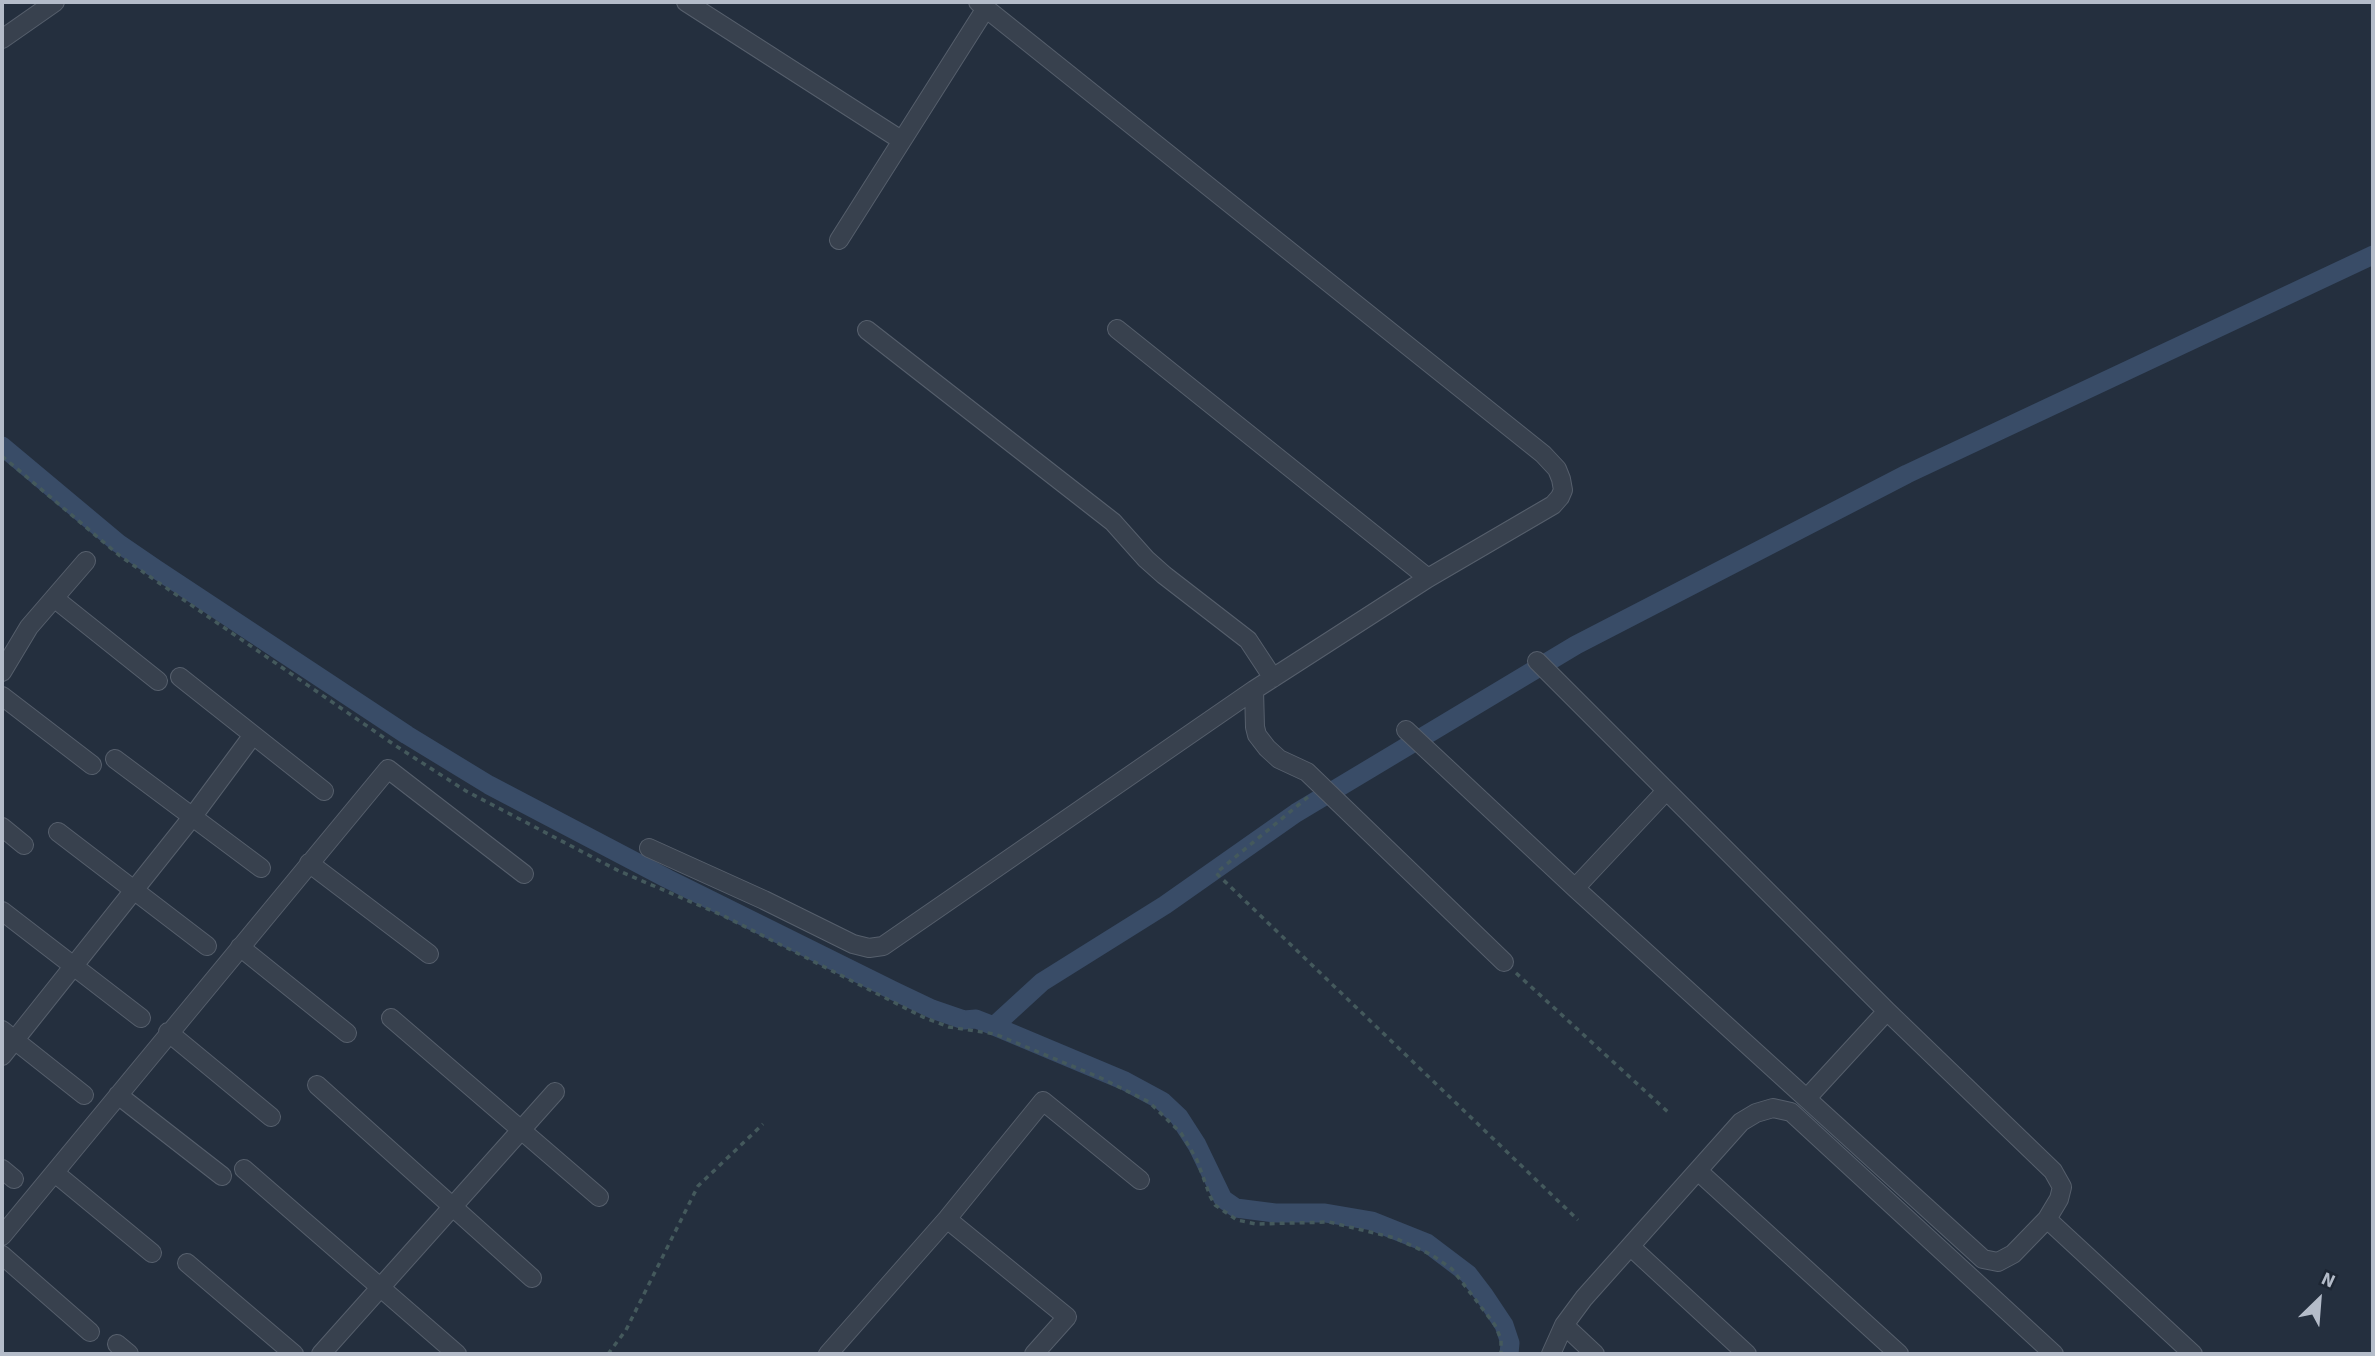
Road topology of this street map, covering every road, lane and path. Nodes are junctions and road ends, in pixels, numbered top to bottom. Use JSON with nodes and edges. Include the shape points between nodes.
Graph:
{"nodes":[{"id":1,"x":55,"y":2,"type":"edge"},
{"id":2,"x":686,"y":2,"type":"edge"},
{"id":3,"x":982,"y":5,"type":"edge"},
{"id":4,"x":2,"y":39,"type":"edge"},
{"id":5,"x":901,"y":140,"type":"junction"},
{"id":6,"x":839,"y":240,"type":"dead end"},
{"id":7,"x":1117,"y":329,"type":"dead end"},
{"id":8,"x":867,"y":330,"type":"dead end"},
{"id":9,"x":2,"y":456,"type":"edge"},
{"id":10,"x":86,"y":561,"type":"dead end"},
{"id":11,"x":1428,"y":578,"type":"junction"},
{"id":12,"x":54,"y":598,"type":"junction"},
{"id":13,"x":1537,"y":661,"type":"dead end"},
{"id":14,"x":2,"y":672,"type":"edge"},
{"id":15,"x":180,"y":677,"type":"dead end"},
{"id":16,"x":1273,"y":678,"type":"junction"},
{"id":17,"x":158,"y":681,"type":"dead end"},
{"id":18,"x":1254,"y":690,"type":"junction"},
{"id":19,"x":2,"y":695,"type":"edge"},
{"id":20,"x":1406,"y":730,"type":"dead end"},
{"id":21,"x":253,"y":735,"type":"junction"},
{"id":22,"x":115,"y":759,"type":"dead end"},
{"id":23,"x":92,"y":765,"type":"dead end"},
{"id":24,"x":1321,"y":786,"type":"junction"},
{"id":25,"x":324,"y":791,"type":"dead end"},
{"id":26,"x":1666,"y":791,"type":"junction"},
{"id":27,"x":192,"y":816,"type":"junction"},
{"id":28,"x":2,"y":827,"type":"edge"},
{"id":29,"x":58,"y":832,"type":"dead end"},
{"id":30,"x":24,"y":845,"type":"dead end"},
{"id":31,"x":649,"y":848,"type":"dead end"},
{"id":32,"x":309,"y":863,"type":"junction"},
{"id":33,"x":261,"y":868,"type":"dead end"},
{"id":34,"x":524,"y":874,"type":"dead end"},
{"id":35,"x":1575,"y":888,"type":"junction"},
{"id":36,"x":134,"y":890,"type":"junction"},
{"id":37,"x":2,"y":911,"type":"edge"},
{"id":38,"x":207,"y":946,"type":"dead end"},
{"id":39,"x":240,"y":947,"type":"junction"},
{"id":40,"x":429,"y":954,"type":"dead end"},
{"id":41,"x":1504,"y":962,"type":"joint"},
{"id":42,"x":73,"y":966,"type":"junction"},
{"id":43,"x":1886,"y":1011,"type":"junction"},
{"id":44,"x":141,"y":1018,"type":"dead end"},
{"id":45,"x":391,"y":1018,"type":"dead end"},
{"id":46,"x":169,"y":1031,"type":"junction"},
{"id":47,"x":347,"y":1032,"type":"dead end"},
{"id":48,"x":8,"y":1035,"type":"edge"},
{"id":49,"x":2,"y":1056,"type":"edge"},
{"id":50,"x":317,"y":1085,"type":"dead end"},
{"id":51,"x":555,"y":1092,"type":"dead end"},
{"id":52,"x":84,"y":1095,"type":"dead end"},
{"id":53,"x":118,"y":1095,"type":"junction"},
{"id":54,"x":1807,"y":1098,"type":"junction"},
{"id":55,"x":1668,"y":1112,"type":"dead end"},
{"id":56,"x":271,"y":1116,"type":"dead end"},
{"id":57,"x":763,"y":1124,"type":"dead end"},
{"id":58,"x":521,"y":1129,"type":"junction"},
{"id":59,"x":244,"y":1169,"type":"dead end"},
{"id":60,"x":1698,"y":1171,"type":"junction"},
{"id":61,"x":55,"y":1173,"type":"junction"},
{"id":62,"x":222,"y":1176,"type":"dead end"},
{"id":63,"x":1140,"y":1180,"type":"dead end"},
{"id":64,"x":599,"y":1197,"type":"dead end"},
{"id":65,"x":452,"y":1207,"type":"junction"},
{"id":66,"x":947,"y":1219,"type":"junction"},
{"id":67,"x":2046,"y":1219,"type":"junction"},
{"id":68,"x":1578,"y":1220,"type":"dead end"},
{"id":69,"x":2,"y":1236,"type":"edge"},
{"id":70,"x":1631,"y":1247,"type":"junction"},
{"id":71,"x":152,"y":1253,"type":"dead end"},
{"id":72,"x":2,"y":1255,"type":"edge"},
{"id":73,"x":187,"y":1264,"type":"dead end"},
{"id":74,"x":532,"y":1278,"type":"dead end"},
{"id":75,"x":382,"y":1287,"type":"junction"},
{"id":76,"x":1564,"y":1325,"type":"junction"},
{"id":77,"x":90,"y":1332,"type":"dead end"},
{"id":78,"x":294,"y":1354,"type":"edge"},
{"id":79,"x":321,"y":1354,"type":"edge"},
{"id":80,"x":457,"y":1354,"type":"edge"},
{"id":81,"x":608,"y":1354,"type":"edge"},
{"id":82,"x":828,"y":1354,"type":"edge"},
{"id":83,"x":1034,"y":1354,"type":"edge"},
{"id":84,"x":1501,"y":1354,"type":"edge"},
{"id":85,"x":1552,"y":1354,"type":"edge"},
{"id":86,"x":1595,"y":1354,"type":"edge"},
{"id":87,"x":1748,"y":1354,"type":"edge"},
{"id":88,"x":1899,"y":1354,"type":"edge"},
{"id":89,"x":2054,"y":1354,"type":"edge"},
{"id":90,"x":2193,"y":1354,"type":"edge"}],
"edges":[{"from":1,"to":4,"type":"street"},
{"from":2,"to":5,"type":"street"},
{"from":3,"to":5,"type":"street"},
{"from":3,"to":11,"type":"street","via":[[1557,469],[1563,490],[1553,505]]},
{"from":5,"to":6,"type":"street"},
{"from":7,"to":11,"type":"street"},
{"from":8,"to":16,"type":"street","via":[[1112,522],[1155,567],[1248,640]]},
{"from":9,"to":84,"type":"path","via":[[120,556],[466,791],[923,1017],[949,1027],[995,1034],[1149,1102],[1181,1133],[1215,1205],[1237,1220],[1256,1224],[1329,1222],[1395,1238],[1432,1255],[1452,1269],[1494,1325],[1501,1339]]},
{"from":10,"to":12,"type":"street"},
{"from":11,"to":16,"type":"street"},
{"from":12,"to":14,"type":"street","via":[[29,627]]},
{"from":12,"to":17,"type":"street"},
{"from":13,"to":26,"type":"street"},
{"from":15,"to":21,"type":"street"},
{"from":16,"to":18,"type":"street"},
{"from":18,"to":24,"type":"street","via":[[1257,735],[1272,754],[1307,772]]},
{"from":18,"to":31,"type":"street","via":[[883,947],[853,944]]},
{"from":19,"to":23,"type":"street"},
{"from":20,"to":35,"type":"street"},
{"from":21,"to":25,"type":"street"},
{"from":21,"to":27,"type":"street"},
{"from":22,"to":27,"type":"street"},
{"from":24,"to":41,"type":"street"},
{"from":24,"to":68,"type":"path","via":[[1216,873]]},
{"from":26,"to":35,"type":"street"},
{"from":26,"to":43,"type":"street"},
{"from":27,"to":33,"type":"street"},
{"from":27,"to":36,"type":"street"},
{"from":28,"to":30,"type":"street"},
{"from":29,"to":36,"type":"street"},
{"from":32,"to":34,"type":"street","via":[[388,769]]},
{"from":32,"to":39,"type":"street"},
{"from":32,"to":40,"type":"street"},
{"from":35,"to":54,"type":"street"},
{"from":36,"to":38,"type":"street"},
{"from":36,"to":42,"type":"street"},
{"from":37,"to":42,"type":"street"},
{"from":39,"to":46,"type":"street"},
{"from":39,"to":47,"type":"street"},
{"from":41,"to":55,"type":"path"},
{"from":42,"to":44,"type":"street"},
{"from":42,"to":48,"type":"street"},
{"from":43,"to":54,"type":"street"},
{"from":43,"to":67,"type":"street","via":[[2053,1171],[2062,1187]]},
{"from":45,"to":58,"type":"street"},
{"from":46,"to":53,"type":"street"},
{"from":46,"to":56,"type":"street"},
{"from":48,"to":49,"type":"street"},
{"from":48,"to":52,"type":"street"},
{"from":50,"to":65,"type":"street"},
{"from":51,"to":58,"type":"street"},
{"from":53,"to":61,"type":"street"},
{"from":53,"to":62,"type":"street"},
{"from":54,"to":67,"type":"street","via":[[1983,1259],[1998,1262],[2013,1254]]},
{"from":57,"to":81,"type":"path","via":[[698,1186],[625,1330]]},
{"from":58,"to":64,"type":"street"},
{"from":58,"to":65,"type":"street"},
{"from":59,"to":75,"type":"street"},
{"from":60,"to":70,"type":"street"},
{"from":60,"to":88,"type":"street"},
{"from":60,"to":89,"type":"street","via":[[1741,1122],[1773,1108],[1791,1112]]},
{"from":61,"to":69,"type":"street"},
{"from":61,"to":71,"type":"street"},
{"from":63,"to":66,"type":"street","via":[[1043,1101]]},
{"from":65,"to":74,"type":"street"},
{"from":65,"to":75,"type":"street"},
{"from":66,"to":82,"type":"street"},
{"from":66,"to":83,"type":"street","via":[[1067,1317]]},
{"from":67,"to":90,"type":"street"},
{"from":70,"to":76,"type":"street"},
{"from":70,"to":87,"type":"street"},
{"from":72,"to":77,"type":"street"},
{"from":73,"to":78,"type":"street"},
{"from":75,"to":79,"type":"street"},
{"from":75,"to":80,"type":"street"},
{"from":76,"to":85,"type":"street"},
{"from":76,"to":86,"type":"street"}]}
